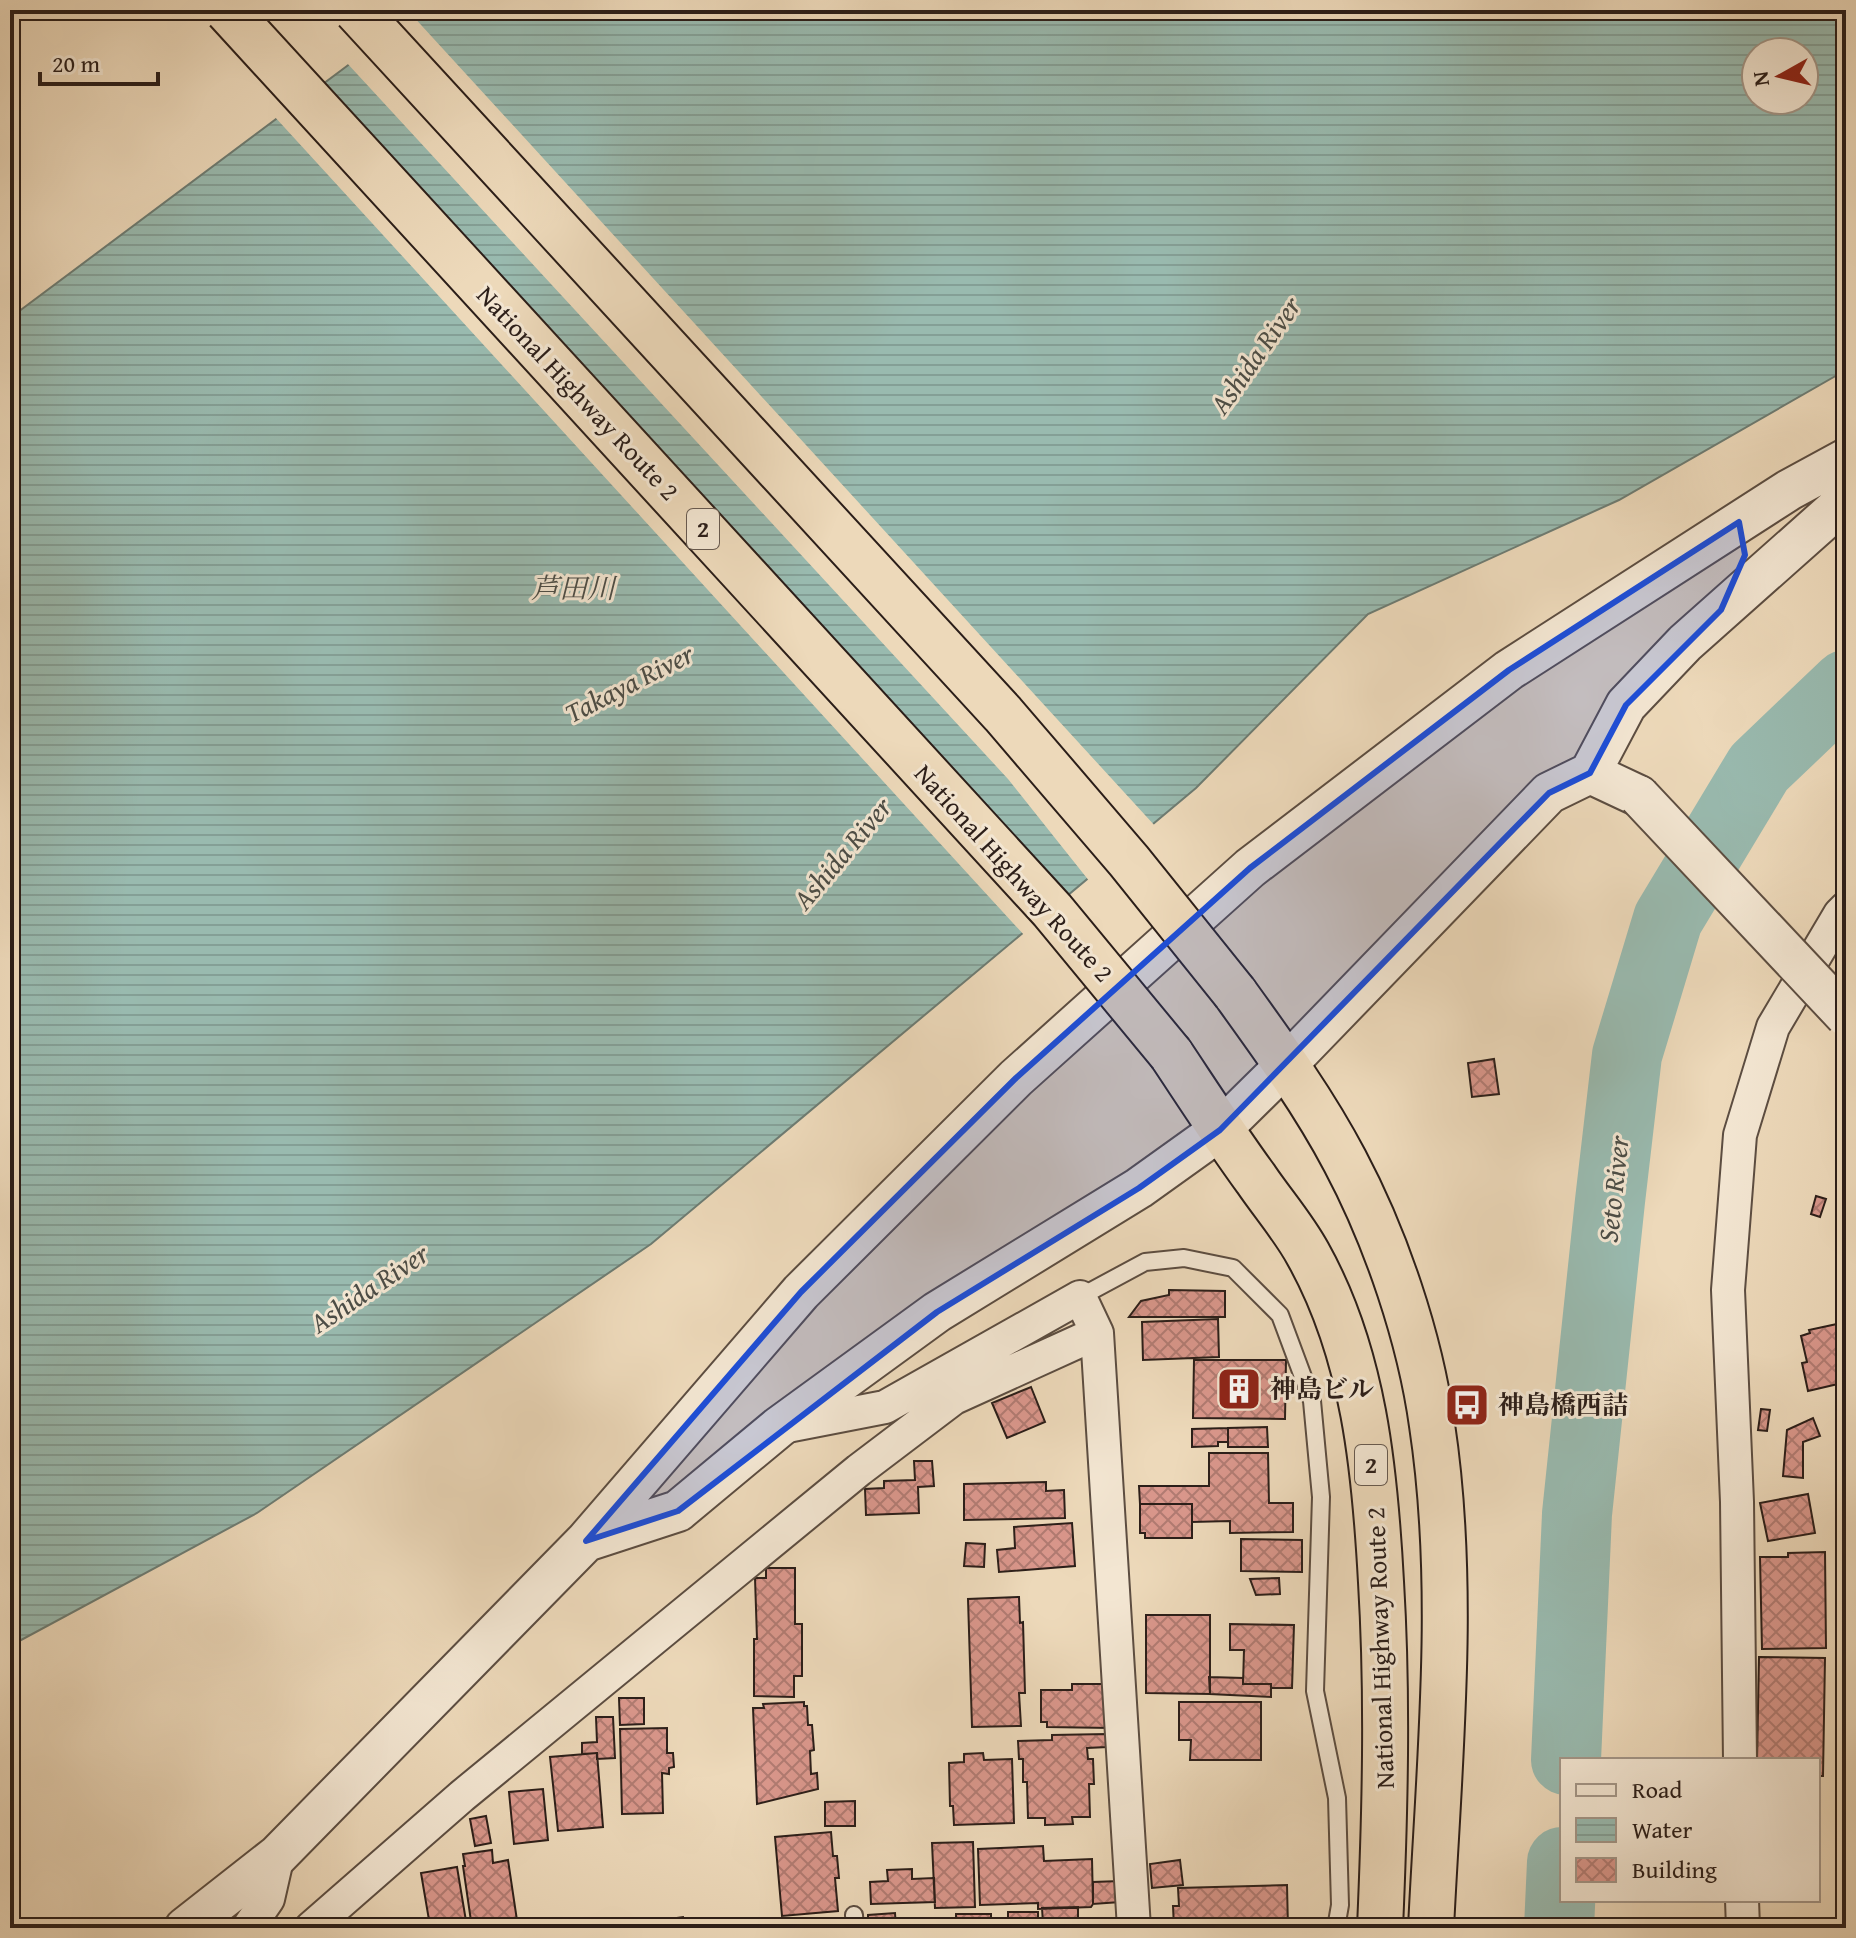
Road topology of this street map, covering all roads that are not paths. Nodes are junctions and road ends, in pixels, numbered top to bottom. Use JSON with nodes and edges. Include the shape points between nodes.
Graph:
{"nodes":[{"id":1,"x":227,"y":10,"type":"edge"},
{"id":2,"x":356,"y":10,"type":"edge"},
{"id":3,"x":1846,"y":459,"type":"edge"},
{"id":4,"x":1846,"y":500,"type":"edge"},
{"id":5,"x":1739,"y":522,"type":"junction"},
{"id":6,"x":1721,"y":610,"type":"junction"},
{"id":7,"x":1590,"y":773,"type":"junction"},
{"id":8,"x":1846,"y":908,"type":"edge"},
{"id":9,"x":1846,"y":1016,"type":"edge"},
{"id":10,"x":1286,"y":1065,"type":"junction"},
{"id":11,"x":1220,"y":1130,"type":"junction"},
{"id":12,"x":1080,"y":1297,"type":"junction"},
{"id":13,"x":1097,"y":1333,"type":"junction"},
{"id":14,"x":779,"y":1427,"type":"junction"},
{"id":15,"x":586,"y":1541,"type":"junction"},
{"id":16,"x":1740,"y":1758,"type":"edge"},
{"id":17,"x":278,"y":1855,"type":"junction"},
{"id":18,"x":1742,"y":1902,"type":"edge"},
{"id":19,"x":185,"y":1928,"type":"edge"},
{"id":20,"x":248,"y":1928,"type":"edge"},
{"id":21,"x":311,"y":1928,"type":"edge"},
{"id":22,"x":1134,"y":1928,"type":"edge"},
{"id":23,"x":1336,"y":1928,"type":"edge"},
{"id":24,"x":1380,"y":1928,"type":"edge"},
{"id":25,"x":1431,"y":1928,"type":"edge"},
{"id":26,"x":1743,"y":1928,"type":"edge"}],
"edges":[{"from":1,"to":11,"type":"highway","name":"National Highway Route 2","number":"2","bridge":true,"via":[[1052,910],[1171,1054]]},
{"from":2,"to":10,"type":"highway","name":"National Highway Route 2","bridge":true,"via":[[1003,714],[1129,861]]},
{"from":3,"to":5,"type":"street"},
{"from":4,"to":6,"type":"street"},
{"from":5,"to":6,"type":"street","via":[[1745,555]]},
{"from":5,"to":15,"type":"street","via":[[1509,670],[1250,868],[1016,1078],[801,1292]]},
{"from":6,"to":7,"type":"street","via":[[1626,705]]},
{"from":7,"to":9,"type":"street","bridge":true,"via":[[1639,796]]},
{"from":7,"to":10,"type":"street","via":[[1549,793]]},
{"from":8,"to":16,"type":"street","via":[[1773,1027],[1740,1135],[1728,1290]]},
{"from":10,"to":11,"type":"street"},
{"from":10,"to":25,"type":"highway","name":"National Highway Route 2","via":[[1345,1161],[1384,1246],[1412,1330],[1432,1423],[1442,1519],[1444,1656]]},
{"from":11,"to":14,"type":"street","via":[[1139,1188],[937,1312]]},
{"from":11,"to":24,"type":"highway","name":"National Highway Route 2","number":"2","via":[[1308,1252],[1341,1325],[1363,1409],[1377,1506],[1384,1638]]},
{"from":12,"to":13,"type":"street"},
{"from":12,"to":14,"type":"street","via":[[885,1407]]},
{"from":12,"to":23,"type":"lane","via":[[1145,1262],[1184,1258],[1233,1268],[1280,1315],[1312,1401],[1319,1470],[1315,1691],[1337,1798]]},
{"from":13,"to":21,"type":"street","via":[[954,1398],[474,1786]]},
{"from":13,"to":22,"type":"street"},
{"from":14,"to":15,"type":"street","via":[[678,1511]]},
{"from":15,"to":17,"type":"street"},
{"from":17,"to":19,"type":"street"},
{"from":17,"to":20,"type":"street","via":[[268,1899]]},
{"from":18,"to":26,"type":"street"}]}
